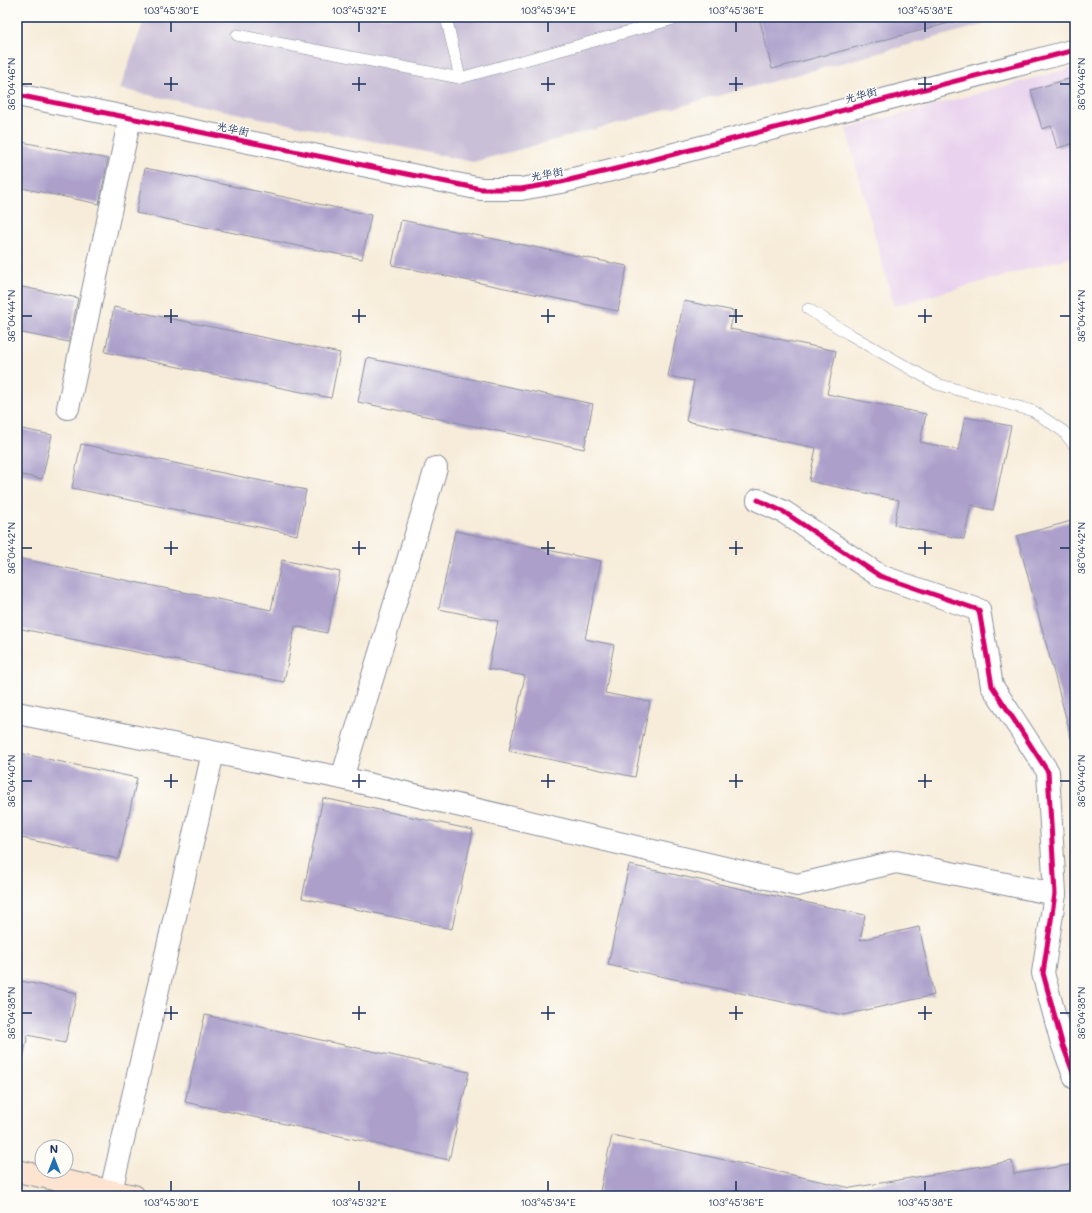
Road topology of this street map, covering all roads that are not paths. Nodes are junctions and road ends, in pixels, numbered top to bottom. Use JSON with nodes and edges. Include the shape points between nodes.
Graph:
{"nodes":[{"id":1,"x":446,"y":17,"type":"edge"},
{"id":2,"x":681,"y":17,"type":"edge"},
{"id":3,"x":238,"y":36,"type":"dead end"},
{"id":4,"x":1075,"y":50,"type":"edge"},
{"id":5,"x":460,"y":78,"type":"junction"},
{"id":6,"x":17,"y":95,"type":"edge"},
{"id":7,"x":130,"y":118,"type":"junction"},
{"id":8,"x":808,"y":309,"type":"dead end"},
{"id":9,"x":68,"y":408,"type":"dead end"},
{"id":10,"x":1075,"y":446,"type":"edge"},
{"id":11,"x":436,"y":468,"type":"dead end"},
{"id":12,"x":758,"y":500,"type":"dead end"},
{"id":13,"x":17,"y":713,"type":"edge"},
{"id":14,"x":213,"y":752,"type":"junction"},
{"id":15,"x":342,"y":778,"type":"junction"},
{"id":16,"x":1055,"y":894,"type":"junction"},
{"id":17,"x":1075,"y":1078,"type":"edge"},
{"id":18,"x":17,"y":1171,"type":"edge"},
{"id":19,"x":111,"y":1191,"type":"junction"},
{"id":20,"x":134,"y":1196,"type":"edge"}],
"edges":[{"from":1,"to":5,"type":"lane"},
{"from":2,"to":5,"type":"lane"},
{"from":3,"to":5,"type":"lane"},
{"from":4,"to":7,"type":"street","name":"光华街","via":[[636,164],[521,189],[481,189]]},
{"from":6,"to":7,"type":"street","name":"光华街"},
{"from":7,"to":9,"type":"street"},
{"from":8,"to":10,"type":"lane","via":[[937,384],[1033,411],[1063,431]]},
{"from":11,"to":15,"type":"street"},
{"from":12,"to":16,"type":"street","via":[[784,512],[880,576],[979,610],[992,686],[1048,772]]},
{"from":13,"to":14,"type":"street"},
{"from":14,"to":15,"type":"street"},
{"from":14,"to":19,"type":"street"},
{"from":15,"to":16,"type":"street","via":[[797,885],[896,862]]},
{"from":16,"to":17,"type":"street","via":[[1043,973],[1062,1043]]},
{"from":18,"to":19,"type":"street"},
{"from":19,"to":20,"type":"street"}]}
